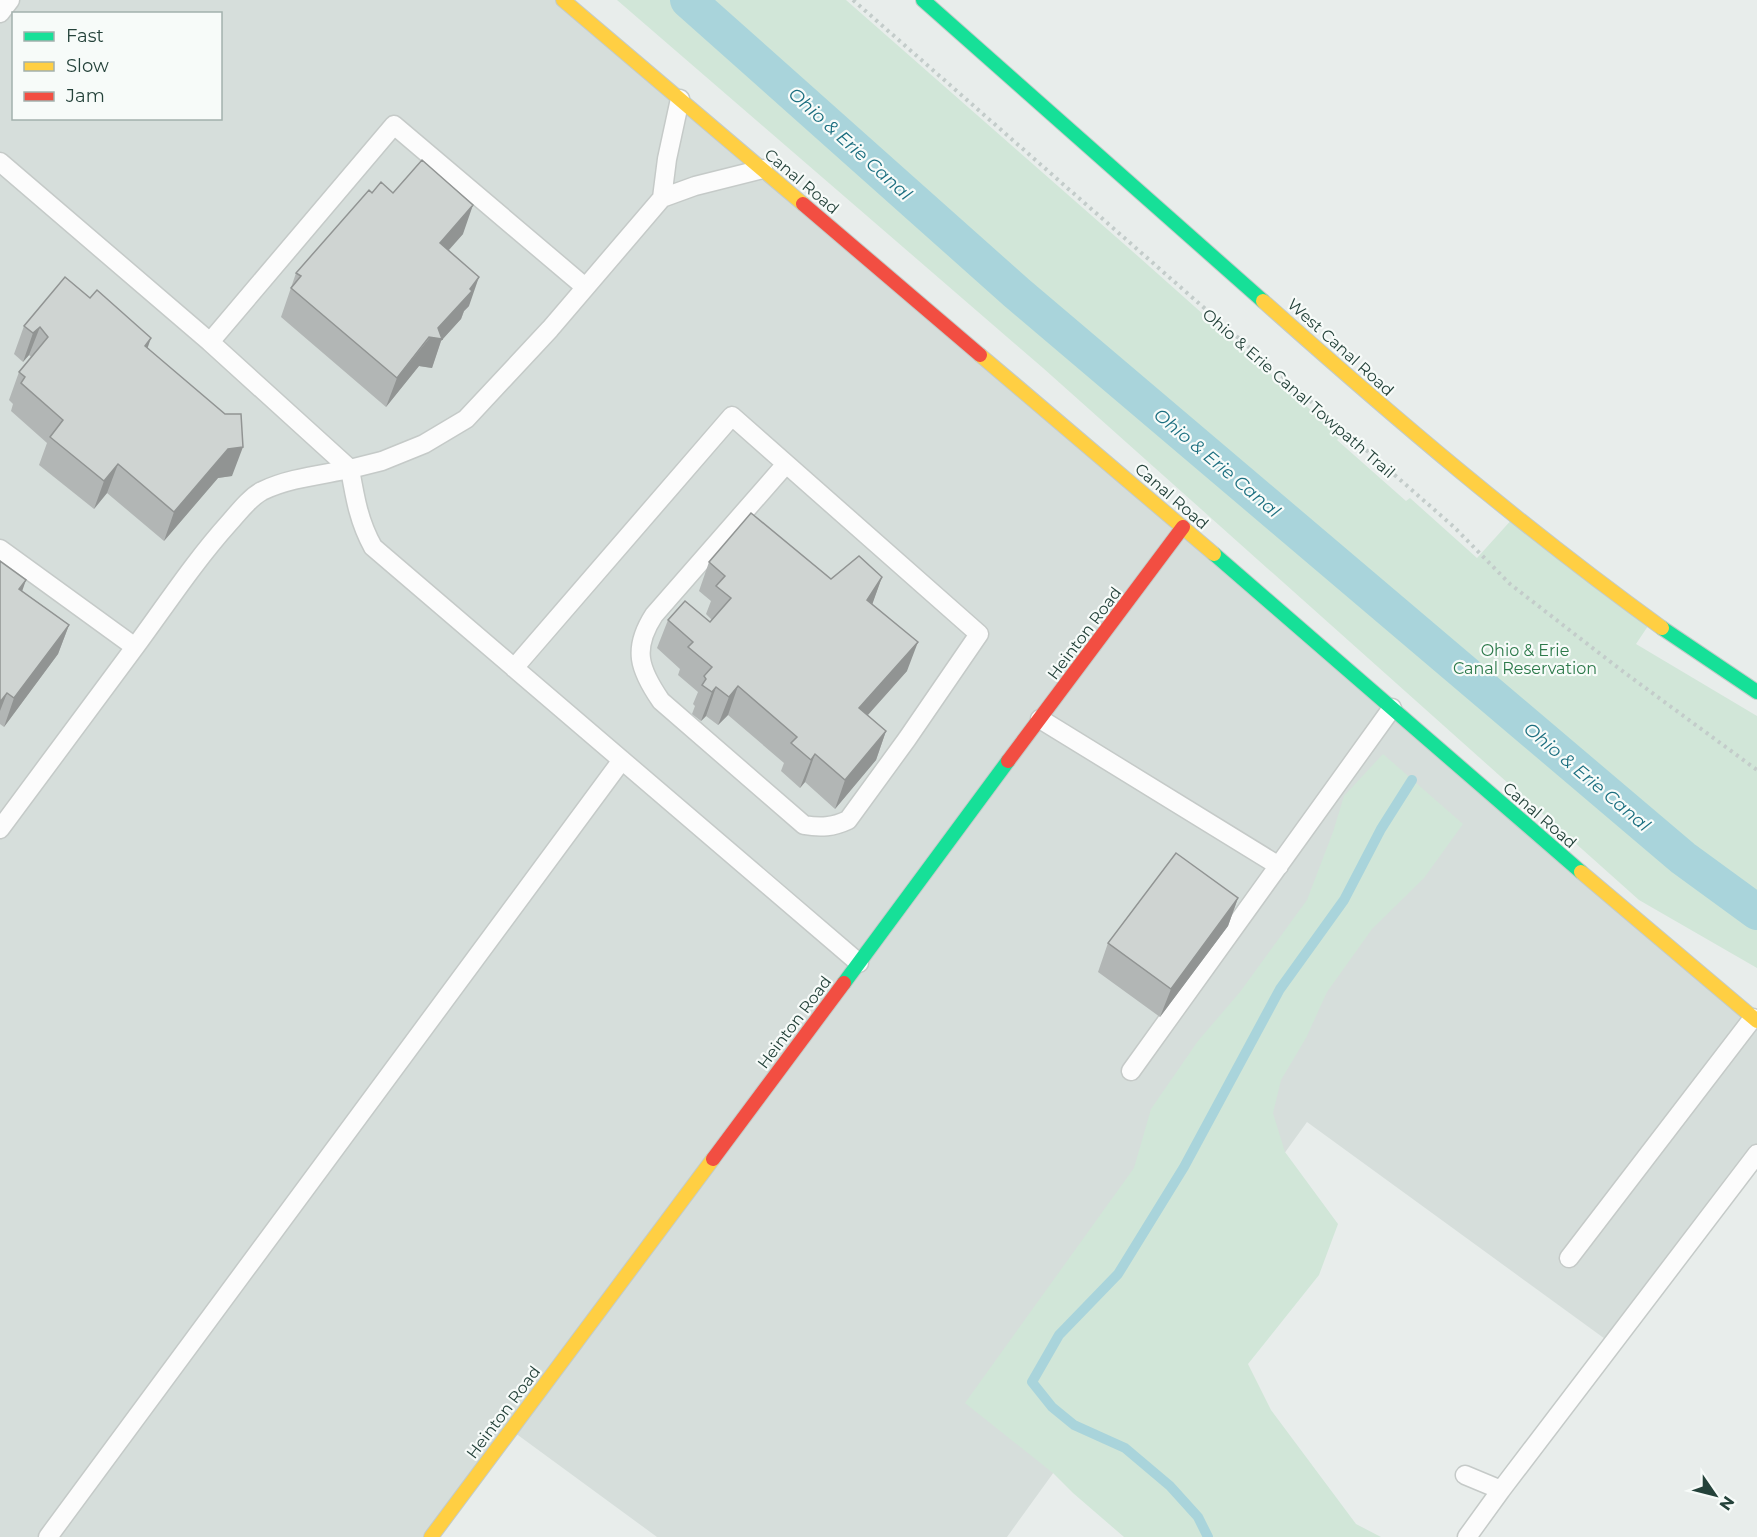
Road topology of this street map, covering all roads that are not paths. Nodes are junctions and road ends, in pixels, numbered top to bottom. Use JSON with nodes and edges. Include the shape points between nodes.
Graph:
{"nodes":[{"id":1,"x":10,"y":0,"type":"edge"},
{"id":2,"x":564,"y":0,"type":"edge"},
{"id":3,"x":924,"y":0,"type":"edge"},
{"id":4,"x":0,"y":13,"type":"edge"},
{"id":5,"x":680,"y":99,"type":"junction"},
{"id":6,"x":0,"y":162,"type":"edge"},
{"id":7,"x":763,"y":169,"type":"junction"},
{"id":8,"x":662,"y":198,"type":"junction"},
{"id":9,"x":585,"y":287,"type":"junction"},
{"id":10,"x":210,"y":342,"type":"junction"},
{"id":11,"x":786,"y":464,"type":"junction"},
{"id":12,"x":350,"y":469,"type":"junction"},
{"id":13,"x":1183,"y":527,"type":"junction"},
{"id":14,"x":0,"y":549,"type":"edge"},
{"id":15,"x":135,"y":647,"type":"junction"},
{"id":16,"x":514,"y":668,"type":"junction"},
{"id":17,"x":1757,"y":692,"type":"edge"},
{"id":18,"x":1392,"y":708,"type":"junction"},
{"id":19,"x":1040,"y":719,"type":"junction"},
{"id":20,"x":622,"y":760,"type":"junction"},
{"id":21,"x":0,"y":829,"type":"edge"},
{"id":22,"x":1279,"y":866,"type":"junction"},
{"id":23,"x":859,"y":963,"type":"junction"},
{"id":24,"x":1755,"y":1019,"type":"edge"},
{"id":25,"x":1131,"y":1071,"type":"dead end"},
{"id":26,"x":1757,"y":1154,"type":"edge"},
{"id":27,"x":1569,"y":1258,"type":"dead end"},
{"id":28,"x":1465,"y":1475,"type":"dead end"},
{"id":29,"x":1501,"y":1490,"type":"junction"},
{"id":30,"x":48,"y":1537,"type":"edge"},
{"id":31,"x":431,"y":1537,"type":"edge"},
{"id":32,"x":1467,"y":1537,"type":"edge"}],
"edges":[{"from":1,"to":4,"type":"lane"},
{"from":2,"to":5,"type":"street","name":"Canal Road"},
{"from":3,"to":17,"type":"street","name":"West Canal Road","via":[[1460,473],[1604,586]]},
{"from":5,"to":7,"type":"street","name":"Canal Road"},
{"from":5,"to":8,"type":"lane"},
{"from":6,"to":10,"type":"lane"},
{"from":7,"to":8,"type":"lane"},
{"from":7,"to":13,"type":"street","name":"Canal Road"},
{"from":8,"to":9,"type":"lane"},
{"from":9,"to":10,"type":"lane","via":[[394,125]]},
{"from":9,"to":12,"type":"lane","via":[[466,419],[424,444]]},
{"from":10,"to":12,"type":"lane"},
{"from":11,"to":11,"type":"lane","via":[[654,615],[640,648],[648,683],[661,701],[804,825],[821,828],[849,820],[979,634]]},
{"from":11,"to":16,"type":"lane","via":[[732,416]]},
{"from":12,"to":15,"type":"lane","via":[[277,484],[259,493],[203,554]]},
{"from":12,"to":16,"type":"lane","via":[[356,509],[373,547]]},
{"from":13,"to":18,"type":"street","name":"Canal Road"},
{"from":13,"to":19,"type":"street","name":"Heinton Road"},
{"from":14,"to":15,"type":"lane"},
{"from":15,"to":21,"type":"lane"},
{"from":16,"to":20,"type":"lane"},
{"from":18,"to":22,"type":"lane"},
{"from":18,"to":24,"type":"street","name":"Canal Road"},
{"from":19,"to":22,"type":"lane"},
{"from":19,"to":23,"type":"street","name":"Heinton Road"},
{"from":20,"to":23,"type":"lane"},
{"from":20,"to":30,"type":"lane"},
{"from":22,"to":25,"type":"lane"},
{"from":23,"to":31,"type":"street","name":"Heinton Road"},
{"from":24,"to":27,"type":"lane"},
{"from":26,"to":29,"type":"lane"},
{"from":28,"to":29,"type":"lane"},
{"from":29,"to":32,"type":"lane"}]}
